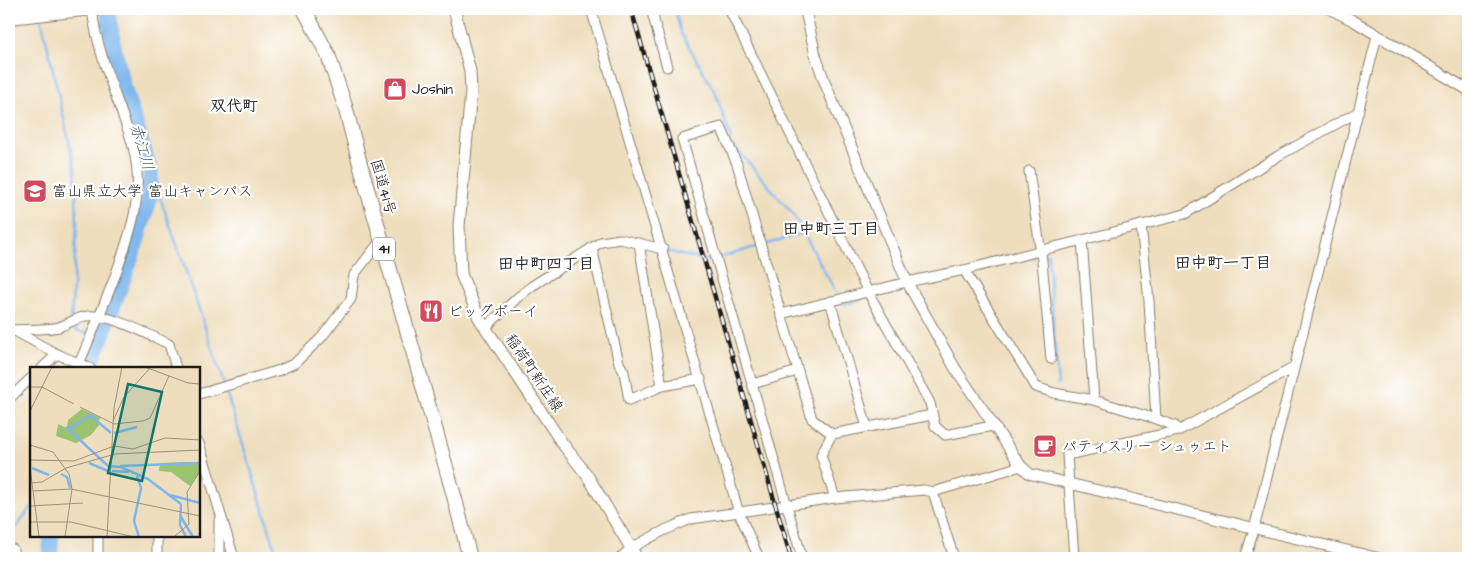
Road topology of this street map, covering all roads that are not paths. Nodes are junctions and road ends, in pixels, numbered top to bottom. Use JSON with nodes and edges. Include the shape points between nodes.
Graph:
{"nodes":[{"id":1,"x":92,"y":9,"type":"edge"},
{"id":2,"x":304,"y":9,"type":"edge"},
{"id":3,"x":454,"y":9,"type":"edge"},
{"id":4,"x":591,"y":9,"type":"edge"},
{"id":5,"x":651,"y":9,"type":"edge"},
{"id":6,"x":730,"y":9,"type":"edge"},
{"id":7,"x":805,"y":9,"type":"edge"},
{"id":8,"x":1330,"y":9,"type":"edge"},
{"id":9,"x":9,"y":18,"type":"edge"},
{"id":10,"x":1377,"y":36,"type":"junction"},
{"id":11,"x":666,"y":67,"type":"dead end"},
{"id":12,"x":1468,"y":90,"type":"edge"},
{"id":13,"x":1358,"y":112,"type":"junction"},
{"id":14,"x":1029,"y":171,"type":"dead end"},
{"id":15,"x":1141,"y":225,"type":"junction"},
{"id":16,"x":381,"y":240,"type":"junction"},
{"id":17,"x":1082,"y":240,"type":"junction"},
{"id":18,"x":638,"y":243,"type":"junction"},
{"id":19,"x":592,"y":248,"type":"junction"},
{"id":20,"x":662,"y":249,"type":"junction"},
{"id":21,"x":1040,"y":251,"type":"junction"},
{"id":22,"x":964,"y":270,"type":"junction"},
{"id":23,"x":908,"y":282,"type":"junction"},
{"id":24,"x":868,"y":292,"type":"junction"},
{"id":25,"x":830,"y":301,"type":"junction"},
{"id":26,"x":781,"y":314,"type":"junction"},
{"id":27,"x":100,"y":317,"type":"junction"},
{"id":28,"x":486,"y":328,"type":"junction"},
{"id":29,"x":11,"y":330,"type":"edge"},
{"id":30,"x":57,"y":354,"type":"junction"},
{"id":31,"x":1051,"y":359,"type":"dead end"},
{"id":32,"x":78,"y":364,"type":"junction"},
{"id":33,"x":43,"y":367,"type":"edge"},
{"id":34,"x":87,"y":367,"type":"edge"},
{"id":35,"x":176,"y":367,"type":"edge"},
{"id":36,"x":1293,"y":368,"type":"junction"},
{"id":37,"x":798,"y":371,"type":"junction"},
{"id":38,"x":30,"y":379,"type":"edge"},
{"id":39,"x":701,"y":379,"type":"junction"},
{"id":40,"x":752,"y":384,"type":"junction"},
{"id":41,"x":662,"y":386,"type":"junction"},
{"id":42,"x":200,"y":394,"type":"edge"},
{"id":43,"x":9,"y":400,"type":"edge"},
{"id":44,"x":1094,"y":400,"type":"junction"},
{"id":45,"x":932,"y":415,"type":"junction"},
{"id":46,"x":1156,"y":420,"type":"junction"},
{"id":47,"x":993,"y":426,"type":"junction"},
{"id":48,"x":867,"y":427,"type":"junction"},
{"id":49,"x":1179,"y":430,"type":"junction"},
{"id":50,"x":832,"y":434,"type":"junction"},
{"id":51,"x":200,"y":446,"type":"edge"},
{"id":52,"x":1021,"y":466,"type":"junction"},
{"id":53,"x":1069,"y":484,"type":"junction"},
{"id":54,"x":933,"y":492,"type":"junction"},
{"id":55,"x":835,"y":498,"type":"junction"},
{"id":56,"x":786,"y":505,"type":"junction"},
{"id":57,"x":219,"y":513,"type":"junction"},
{"id":58,"x":739,"y":513,"type":"junction"},
{"id":59,"x":1254,"y":529,"type":"junction"},
{"id":60,"x":98,"y":537,"type":"edge"},
{"id":61,"x":157,"y":537,"type":"edge"},
{"id":62,"x":631,"y":548,"type":"junction"},
{"id":63,"x":9,"y":552,"type":"edge"},
{"id":64,"x":14,"y":558,"type":"edge"},
{"id":65,"x":98,"y":558,"type":"edge"},
{"id":66,"x":157,"y":558,"type":"edge"},
{"id":67,"x":219,"y":558,"type":"edge"},
{"id":68,"x":234,"y":558,"type":"edge"},
{"id":69,"x":472,"y":558,"type":"edge"},
{"id":70,"x":620,"y":558,"type":"edge"},
{"id":71,"x":638,"y":558,"type":"edge"},
{"id":72,"x":759,"y":558,"type":"edge"},
{"id":73,"x":802,"y":558,"type":"edge"},
{"id":74,"x":954,"y":558,"type":"edge"},
{"id":75,"x":1074,"y":558,"type":"edge"},
{"id":76,"x":1245,"y":558,"type":"edge"},
{"id":77,"x":1378,"y":558,"type":"edge"}],
"edges":[{"from":1,"to":9,"type":"main road"},
{"from":1,"to":27,"type":"street","via":[[104,61],[133,146],[138,174],[131,230]]},
{"from":2,"to":16,"type":"highway","name":"国道41号","number":"41","via":[[328,55]]},
{"from":3,"to":28,"type":"main road","name":"稲荷町新庄線","via":[[470,71],[471,91],[459,226],[462,274],[478,318]]},
{"from":4,"to":20,"type":"street"},
{"from":5,"to":11,"type":"street"},
{"from":6,"to":24,"type":"street"},
{"from":7,"to":23,"type":"street","via":[[825,83]]},
{"from":8,"to":10,"type":"street"},
{"from":10,"to":12,"type":"street"},
{"from":10,"to":13,"type":"street"},
{"from":13,"to":15,"type":"street","via":[[1184,214]]},
{"from":13,"to":36,"type":"street"},
{"from":14,"to":21,"type":"street"},
{"from":15,"to":17,"type":"street"},
{"from":15,"to":46,"type":"street"},
{"from":16,"to":42,"type":"street","via":[[354,275],[351,299],[321,338],[295,363]]},
{"from":16,"to":69,"type":"highway","name":"国道41号","number":"41"},
{"from":17,"to":21,"type":"street"},
{"from":17,"to":44,"type":"street"},
{"from":18,"to":19,"type":"street","via":[[620,239],[601,242]]},
{"from":18,"to":20,"type":"street"},
{"from":18,"to":41,"type":"street"},
{"from":19,"to":28,"type":"street","via":[[516,298]]},
{"from":19,"to":41,"type":"street","via":[[629,400]]},
{"from":20,"to":39,"type":"street"},
{"from":21,"to":22,"type":"street"},
{"from":21,"to":31,"type":"street"},
{"from":22,"to":23,"type":"street"},
{"from":22,"to":44,"type":"street","via":[[1036,387],[1054,394]]},
{"from":23,"to":24,"type":"street"},
{"from":23,"to":47,"type":"street","via":[[955,368]]},
{"from":24,"to":25,"type":"street"},
{"from":24,"to":45,"type":"street","via":[[930,403]]},
{"from":25,"to":26,"type":"street"},
{"from":25,"to":48,"type":"street"},
{"from":26,"to":37,"type":"street"},
{"from":26,"to":40,"type":"street","via":[[737,164],[721,127],[682,139]]},
{"from":27,"to":29,"type":"street","via":[[76,318],[58,327]]},
{"from":27,"to":32,"type":"street"},
{"from":27,"to":35,"type":"street","via":[[169,344]]},
{"from":28,"to":62,"type":"main road","name":"稲荷町新庄線","via":[[587,475]]},
{"from":29,"to":30,"type":"street"},
{"from":30,"to":32,"type":"street"},
{"from":30,"to":33,"type":"street"},
{"from":32,"to":34,"type":"street"},
{"from":36,"to":49,"type":"street"},
{"from":36,"to":59,"type":"street"},
{"from":37,"to":40,"type":"street"},
{"from":37,"to":50,"type":"street","via":[[812,419]]},
{"from":38,"to":43,"type":"street"},
{"from":39,"to":41,"type":"street"},
{"from":39,"to":58,"type":"street"},
{"from":40,"to":56,"type":"street"},
{"from":44,"to":46,"type":"street"},
{"from":45,"to":47,"type":"street","via":[[935,426],[945,435]]},
{"from":45,"to":48,"type":"street"},
{"from":46,"to":49,"type":"street"},
{"from":47,"to":52,"type":"street"},
{"from":48,"to":50,"type":"street"},
{"from":49,"to":53,"type":"street","via":[[1067,455]]},
{"from":50,"to":55,"type":"street","via":[[822,454]]},
{"from":51,"to":57,"type":"street"},
{"from":52,"to":53,"type":"street","via":[[1030,474]]},
{"from":52,"to":54,"type":"street"},
{"from":53,"to":59,"type":"street"},
{"from":53,"to":75,"type":"street"},
{"from":54,"to":55,"type":"street","via":[[924,490]]},
{"from":54,"to":74,"type":"street"},
{"from":55,"to":56,"type":"street"},
{"from":56,"to":58,"type":"street"},
{"from":56,"to":73,"type":"street"},
{"from":57,"to":67,"type":"street"},
{"from":57,"to":68,"type":"street"},
{"from":58,"to":62,"type":"street","via":[[691,519]]},
{"from":58,"to":72,"type":"street"},
{"from":59,"to":76,"type":"street"},
{"from":59,"to":77,"type":"street"},
{"from":60,"to":65,"type":"street"},
{"from":61,"to":66,"type":"street"},
{"from":62,"to":70,"type":"street"},
{"from":62,"to":71,"type":"main road","name":"稲荷町新庄線"},
{"from":63,"to":64,"type":"street","via":[[13,549]]}]}
